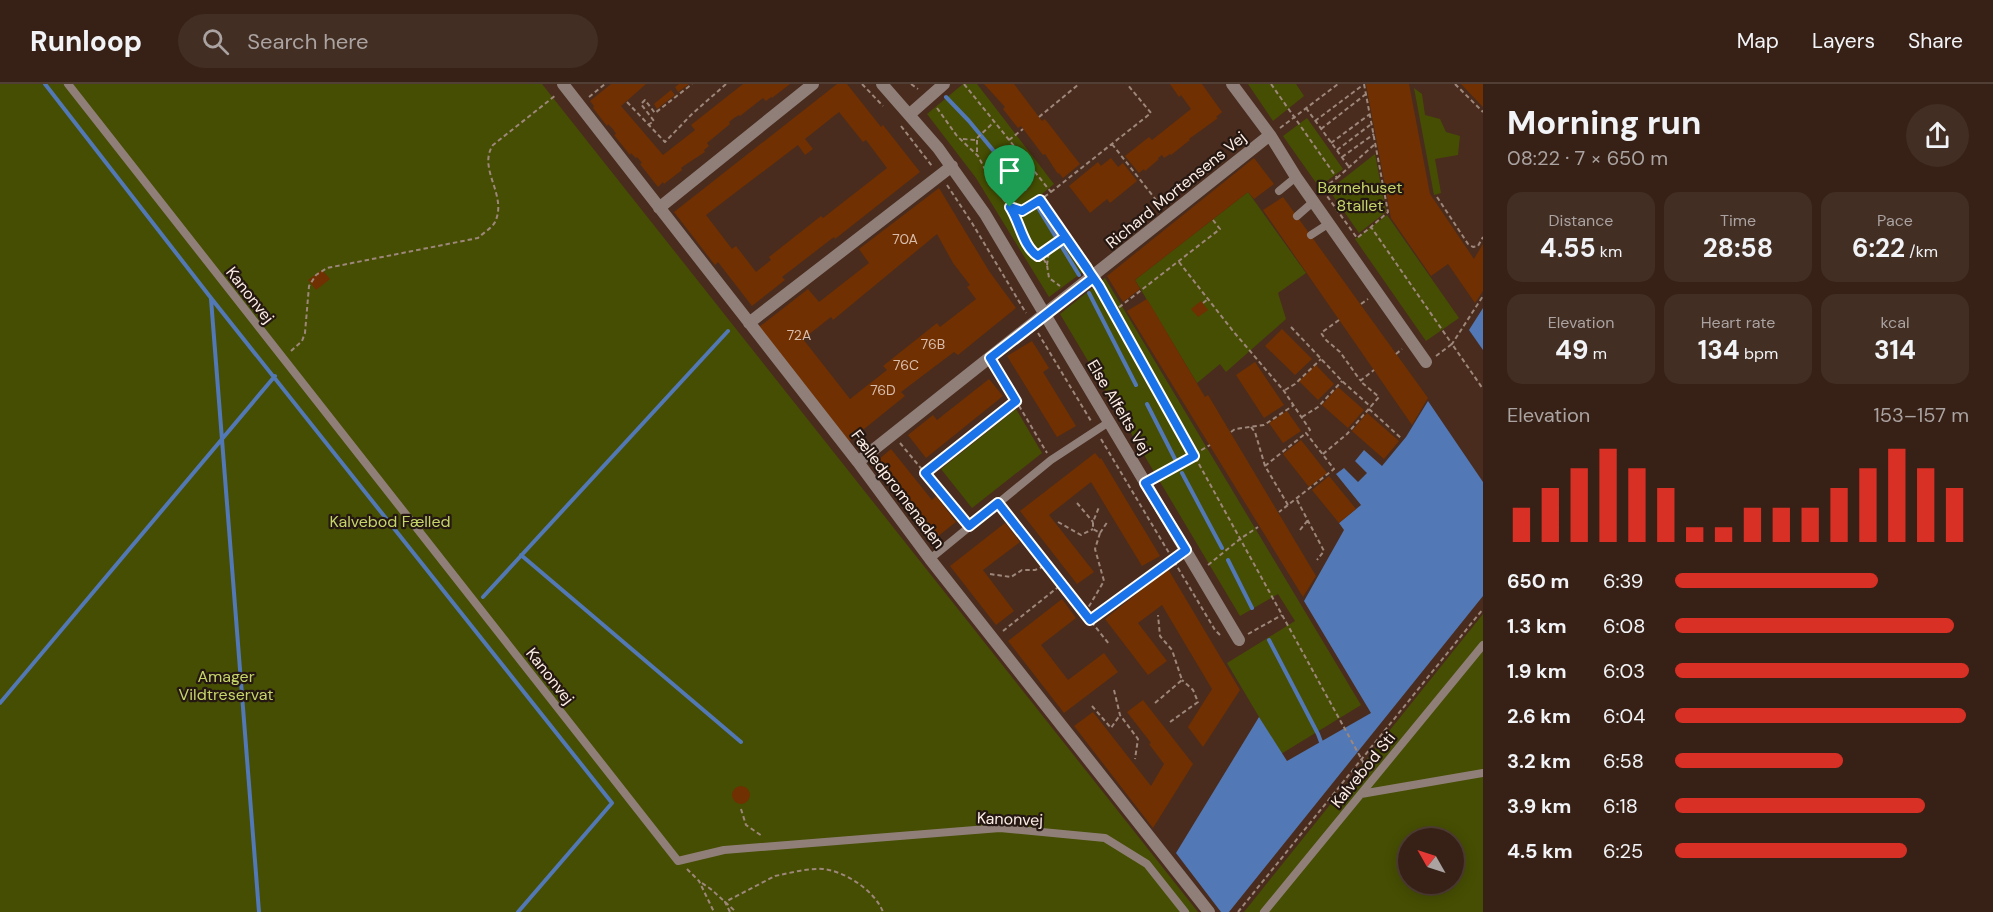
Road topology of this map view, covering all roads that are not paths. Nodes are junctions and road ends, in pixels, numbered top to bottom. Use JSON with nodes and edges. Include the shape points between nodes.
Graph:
{"nodes":[{"id":1,"x":68,"y":84,"type":"edge"},
{"id":2,"x":813,"y":84,"type":"edge"},
{"id":3,"x":882,"y":84,"type":"edge"},
{"id":4,"x":944,"y":84,"type":"edge"},
{"id":5,"x":1232,"y":84,"type":"edge"},
{"id":6,"x":564,"y":86,"type":"edge"},
{"id":7,"x":910,"y":114,"type":"junction"},
{"id":8,"x":1270,"y":135,"type":"junction"},
{"id":9,"x":952,"y":166,"type":"junction"},
{"id":10,"x":1296,"y":177,"type":"junction"},
{"id":11,"x":1279,"y":191,"type":"dead end"},
{"id":12,"x":1313,"y":202,"type":"junction"},
{"id":13,"x":659,"y":208,"type":"junction"},
{"id":14,"x":1297,"y":216,"type":"dead end"},
{"id":15,"x":1328,"y":224,"type":"junction"},
{"id":16,"x":1311,"y":235,"type":"dead end"},
{"id":17,"x":1045,"y":314,"type":"junction"},
{"id":18,"x":749,"y":323,"type":"junction"},
{"id":19,"x":1426,"y":362,"type":"road end"},
{"id":20,"x":1109,"y":422,"type":"junction"},
{"id":21,"x":858,"y":462,"type":"junction"},
{"id":22,"x":930,"y":559,"type":"junction"},
{"id":23,"x":1239,"y":640,"type":"road end"},
{"id":24,"x":1483,"y":645,"type":"edge"},
{"id":25,"x":1483,"y":773,"type":"edge"},
{"id":26,"x":1361,"y":794,"type":"junction"},
{"id":27,"x":1185,"y":912,"type":"edge"},
{"id":28,"x":1209,"y":912,"type":"edge"},
{"id":29,"x":1264,"y":912,"type":"edge"}],
"edges":[{"from":1,"to":27,"type":"lane","name":"Kanonvej","via":[[678,861],[724,850],[1000,828],[1105,838],[1147,864]]},
{"from":2,"to":13,"type":"street"},
{"from":3,"to":7,"type":"street","name":"Else Alfelts Vej"},
{"from":4,"to":7,"type":"street"},
{"from":5,"to":8,"type":"street","name":"Richard Mortensens Vej"},
{"from":6,"to":13,"type":"street","name":"Fælledpromenaden"},
{"from":7,"to":9,"type":"street","name":"Else Alfelts Vej"},
{"from":8,"to":10,"type":"street","name":"Richard Mortensens Vej"},
{"from":8,"to":17,"type":"street","name":"Richard Mortensens Vej"},
{"from":9,"to":17,"type":"street","name":"Else Alfelts Vej"},
{"from":9,"to":18,"type":"street"},
{"from":10,"to":11,"type":"lane"},
{"from":10,"to":12,"type":"street","name":"Richard Mortensens Vej"},
{"from":12,"to":14,"type":"lane"},
{"from":12,"to":15,"type":"street","name":"Richard Mortensens Vej"},
{"from":13,"to":18,"type":"street","name":"Fælledpromenaden"},
{"from":15,"to":16,"type":"lane"},
{"from":15,"to":19,"type":"street","name":"Richard Mortensens Vej"},
{"from":17,"to":20,"type":"street","name":"Else Alfelts Vej"},
{"from":17,"to":21,"type":"street"},
{"from":18,"to":21,"type":"street","name":"Fælledpromenaden"},
{"from":20,"to":22,"type":"lane","via":[[1051,460]]},
{"from":20,"to":23,"type":"street","name":"Else Alfelts Vej"},
{"from":21,"to":22,"type":"street","name":"Fælledpromenaden"},
{"from":22,"to":28,"type":"street","name":"Fælledpromenaden"},
{"from":24,"to":26,"type":"lane","name":"Kalvebod Sti"},
{"from":25,"to":26,"type":"lane"},
{"from":26,"to":29,"type":"lane","name":"Kalvebod Sti"}]}
